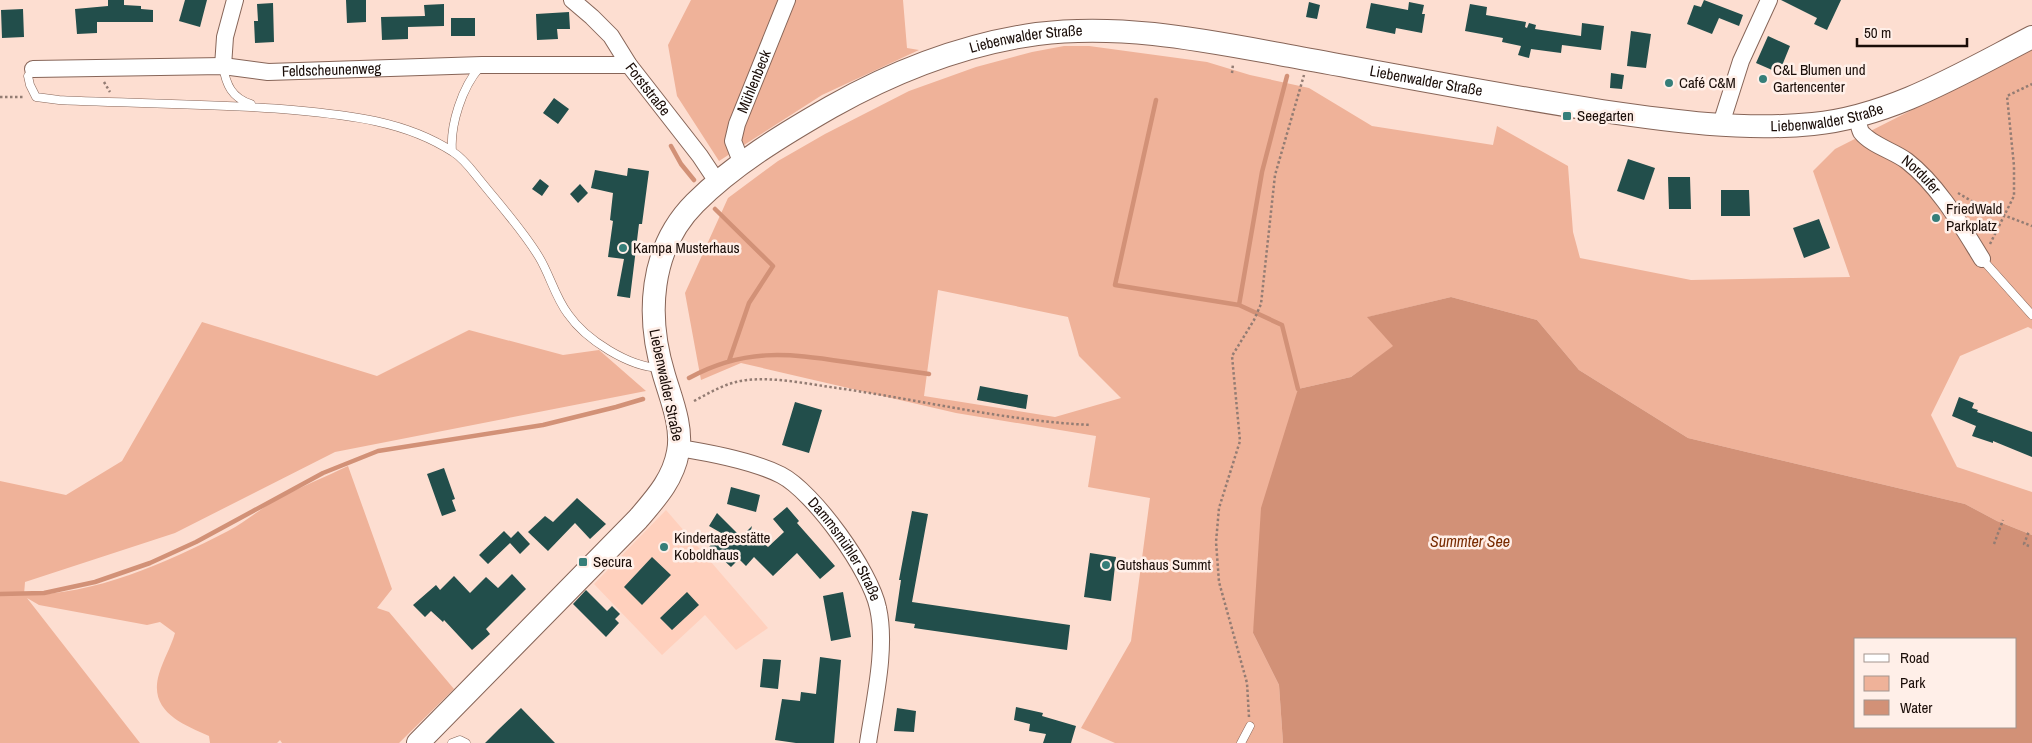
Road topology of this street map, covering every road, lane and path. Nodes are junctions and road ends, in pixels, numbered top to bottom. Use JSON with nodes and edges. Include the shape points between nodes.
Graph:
{"nodes":[{"id":1,"x":235,"y":0,"type":"edge"},
{"id":2,"x":572,"y":0,"type":"edge"},
{"id":3,"x":788,"y":0,"type":"edge"},
{"id":4,"x":1769,"y":0,"type":"edge"},
{"id":5,"x":2032,"y":37,"type":"edge"},
{"id":6,"x":1234,"y":62,"type":"dead end"},
{"id":7,"x":1298,"y":63,"type":"junction"},
{"id":8,"x":482,"y":65,"type":"junction"},
{"id":9,"x":629,"y":65,"type":"junction"},
{"id":10,"x":223,"y":66,"type":"junction"},
{"id":11,"x":33,"y":69,"type":"joint"},
{"id":12,"x":99,"y":69,"type":"junction"},
{"id":13,"x":1232,"y":73,"type":"dead end"},
{"id":14,"x":2032,"y":84,"type":"edge"},
{"id":15,"x":0,"y":97,"type":"edge"},
{"id":16,"x":36,"y":97,"type":"junction"},
{"id":17,"x":115,"y":102,"type":"junction"},
{"id":18,"x":258,"y":107,"type":"junction"},
{"id":19,"x":1857,"y":117,"type":"junction"},
{"id":20,"x":1721,"y":124,"type":"junction"},
{"id":21,"x":452,"y":151,"type":"junction"},
{"id":22,"x":742,"y":164,"type":"junction"},
{"id":23,"x":1928,"y":181,"type":"junction"},
{"id":24,"x":718,"y":183,"type":"junction"},
{"id":25,"x":2004,"y":215,"type":"junction"},
{"id":26,"x":2032,"y":225,"type":"edge"},
{"id":27,"x":1982,"y":259,"type":"junction"},
{"id":28,"x":2032,"y":315,"type":"edge"},
{"id":29,"x":662,"y":368,"type":"junction"},
{"id":30,"x":694,"y":401,"type":"dead end"},
{"id":31,"x":1091,"y":425,"type":"dead end"},
{"id":32,"x":679,"y":448,"type":"junction"},
{"id":33,"x":2003,"y":520,"type":"dead end"},
{"id":34,"x":2029,"y":531,"type":"dead end"},
{"id":35,"x":1994,"y":544,"type":"dead end"},
{"id":36,"x":2029,"y":546,"type":"dead end"},
{"id":37,"x":1250,"y":726,"type":"joint"},
{"id":38,"x":418,"y":743,"type":"edge"},
{"id":39,"x":452,"y":743,"type":"edge"},
{"id":40,"x":466,"y":743,"type":"edge"},
{"id":41,"x":868,"y":743,"type":"edge"},
{"id":42,"x":1241,"y":743,"type":"edge"}],
"edges":[{"from":1,"to":10,"type":"street","via":[[224,37]]},
{"from":2,"to":9,"type":"street","name":"Forststraße","via":[[611,36]]},
{"from":3,"to":22,"type":"street","name":"Mühlenbeck","via":[[737,124],[733,141]]},
{"from":4,"to":20,"type":"street","via":[[1741,61]]},
{"from":5,"to":19,"type":"main road","name":"Liebenwalder Straße","via":[[1906,101]]},
{"from":6,"to":13,"type":"path"},
{"from":7,"to":20,"type":"main road","name":"Liebenwalder Straße","via":[[1561,105]]},
{"from":7,"to":22,"type":"main road","name":"Liebenwalder Straße","via":[[1174,36],[1129,31],[1060,32],[987,43],[927,62],[847,98],[785,134]]},
{"from":7,"to":37,"type":"path","via":[[1274,175],[1261,304],[1232,356],[1240,441],[1219,508],[1216,542],[1219,582],[1246,683]]},
{"from":8,"to":9,"type":"street","name":"Feldscheunenweg"},
{"from":8,"to":10,"type":"street","name":"Feldscheunenweg","via":[[268,72]]},
{"from":8,"to":21,"type":"lane","via":[[474,73],[456,113]]},
{"from":9,"to":24,"type":"street","name":"Forststraße"},
{"from":10,"to":12,"type":"street","name":"Feldscheunenweg"},
{"from":10,"to":18,"type":"lane","via":[[230,90],[238,99]]},
{"from":11,"to":12,"type":"street","name":"Feldscheunenweg"},
{"from":11,"to":16,"type":"lane","via":[[28,76]]},
{"from":12,"to":17,"type":"path"},
{"from":14,"to":25,"type":"path","via":[[2007,96],[2014,196]]},
{"from":15,"to":16,"type":"path"},
{"from":16,"to":17,"type":"lane"},
{"from":17,"to":18,"type":"lane"},
{"from":18,"to":21,"type":"lane","via":[[328,113],[380,122],[420,135]]},
{"from":19,"to":20,"type":"main road","name":"Liebenwalder Straße","via":[[1814,124]]},
{"from":19,"to":23,"type":"street","name":"Nordufer","via":[[1860,131],[1906,160]]},
{"from":21,"to":29,"type":"lane","via":[[494,197],[539,257],[567,314],[584,332],[630,362],[646,368]]},
{"from":22,"to":24,"type":"main road","name":"Liebenwalder Straße"},
{"from":23,"to":25,"type":"path","via":[[1944,184],[1980,206]]},
{"from":23,"to":27,"type":"street","name":"Nordufer"},
{"from":24,"to":29,"type":"main road","name":"Liebenwalder Straße","via":[[682,216],[670,236],[657,273],[652,305],[654,334]]},
{"from":25,"to":26,"type":"path"},
{"from":25,"to":27,"type":"path"},
{"from":27,"to":28,"type":"lane","name":"Nordufer"},
{"from":29,"to":32,"type":"main road","name":"Liebenwalder Straße","via":[[678,424]]},
{"from":30,"to":31,"type":"path","via":[[723,386],[748,380],[777,380],[894,396],[996,416]]},
{"from":32,"to":38,"type":"main road","name":"Liebenwalder Straße","via":[[670,477],[654,501]]},
{"from":32,"to":41,"type":"street","name":"Dammsmühler Straße","via":[[751,464],[782,476],[807,496],[858,563],[870,582],[878,607],[881,636]]},
{"from":33,"to":35,"type":"path"},
{"from":34,"to":36,"type":"path","via":[[2024,544]]},
{"from":37,"to":42,"type":"lane"},
{"from":39,"to":40,"type":"lane","via":[[460,740]]}]}
